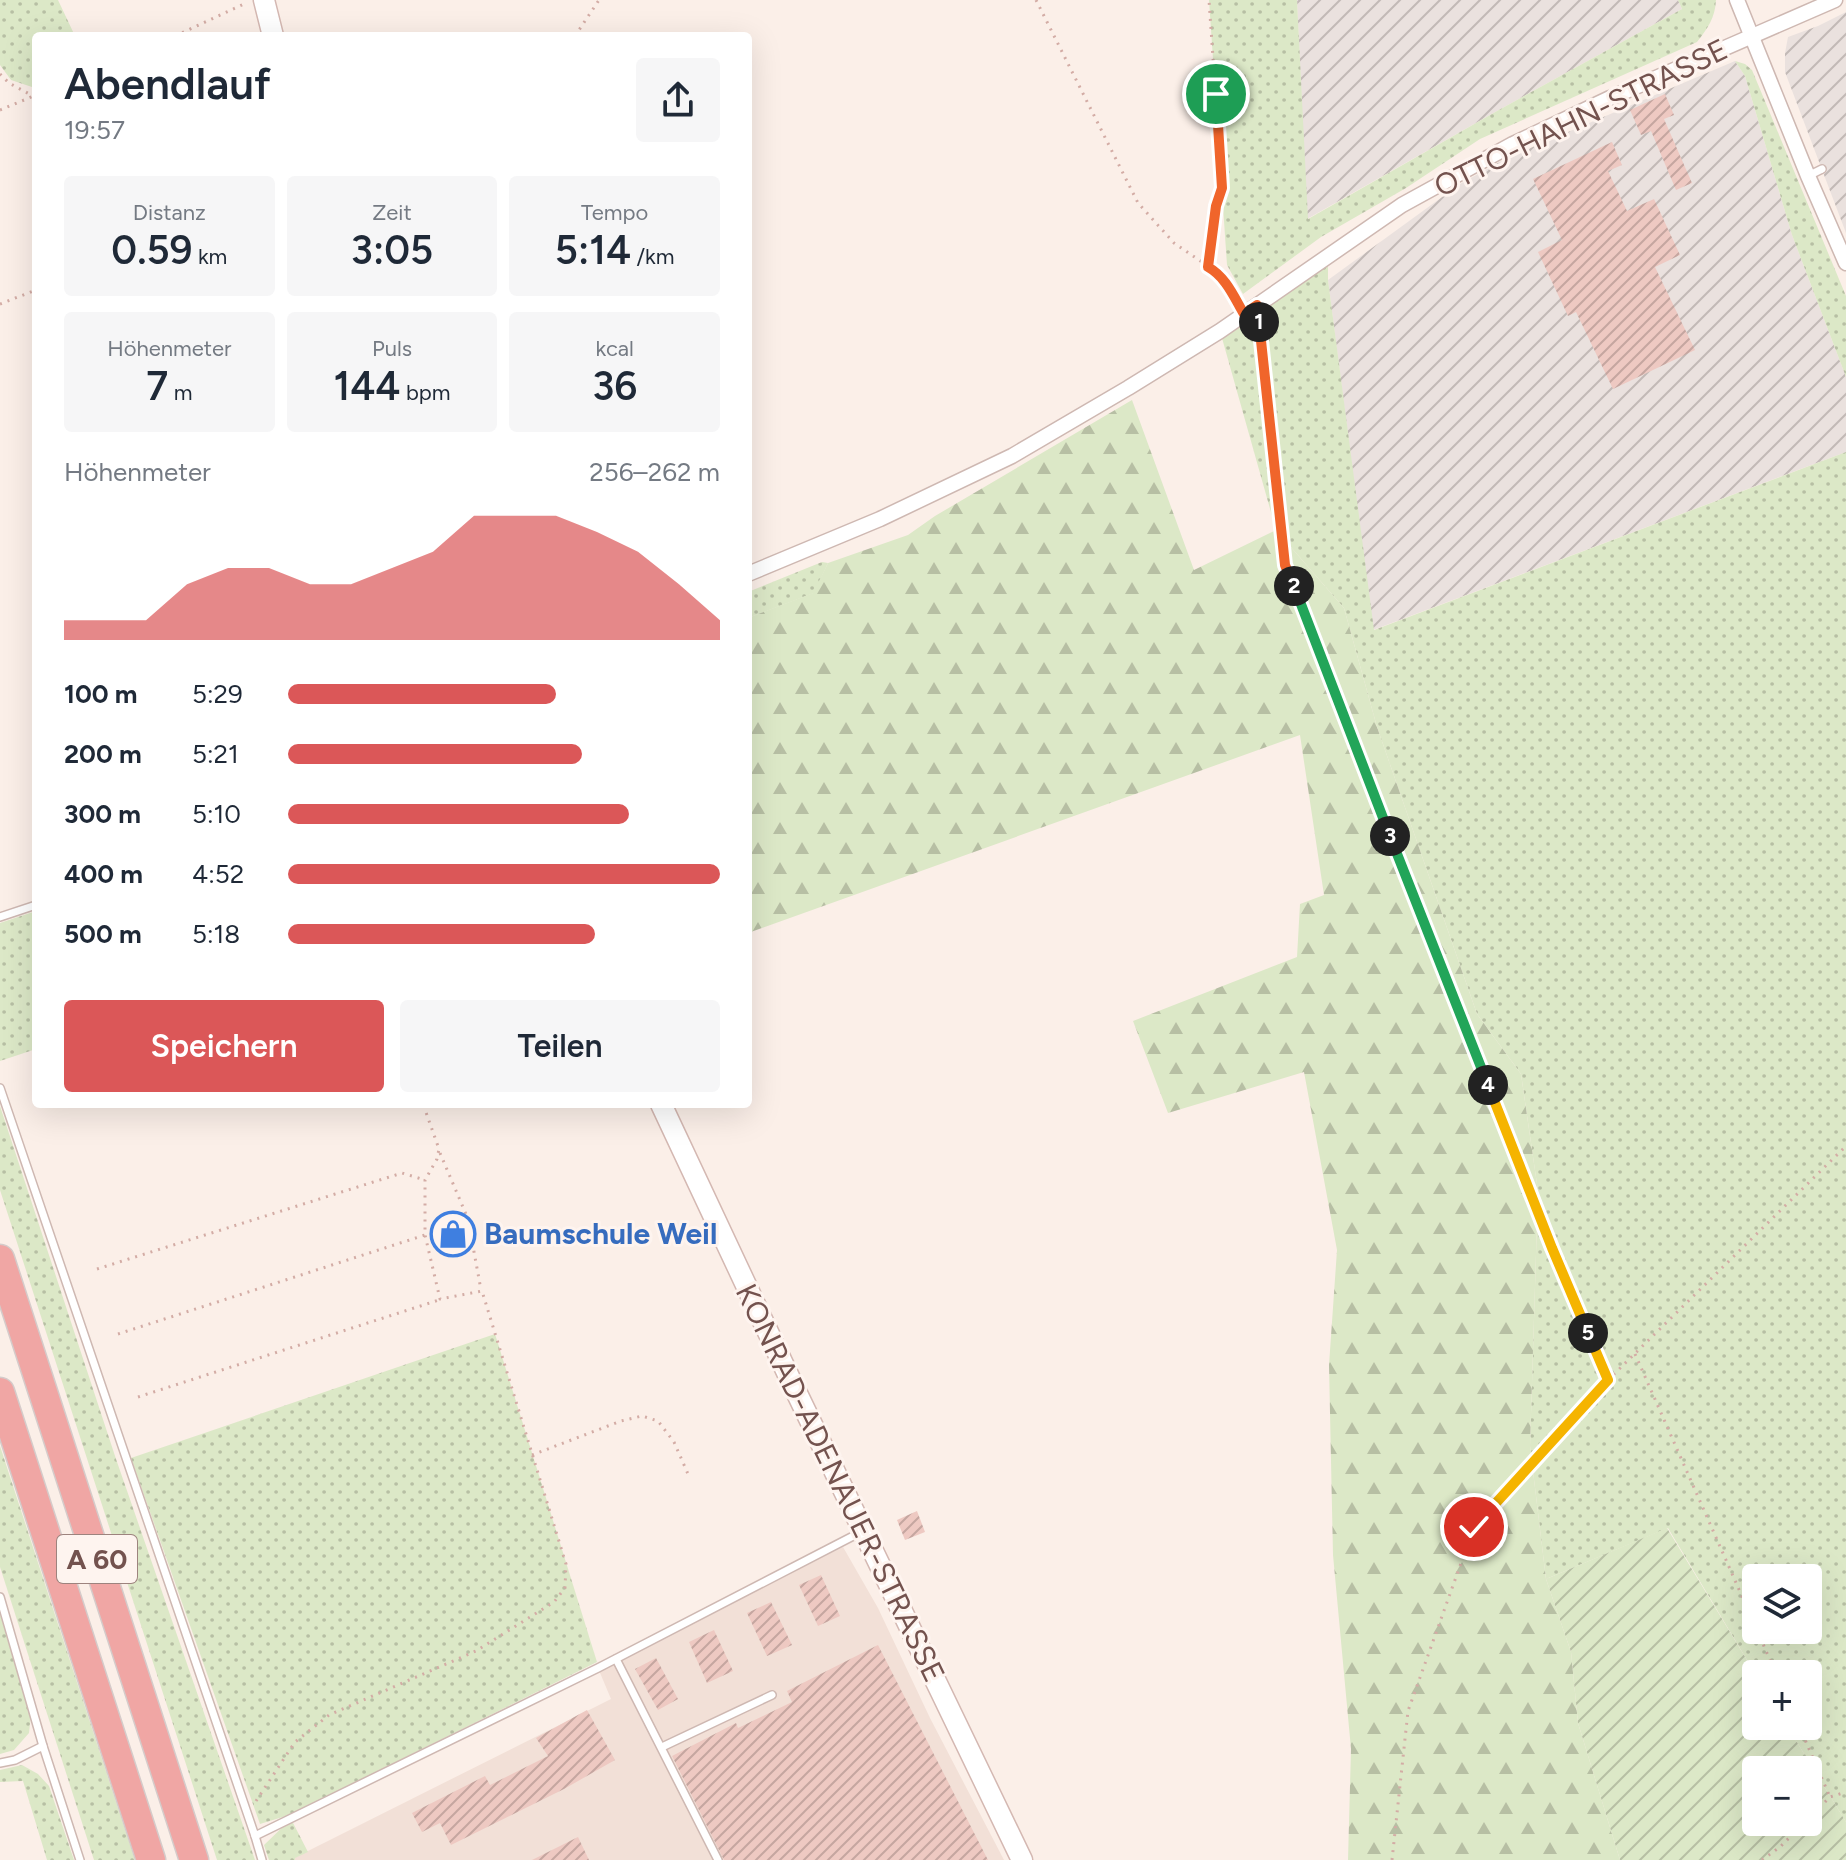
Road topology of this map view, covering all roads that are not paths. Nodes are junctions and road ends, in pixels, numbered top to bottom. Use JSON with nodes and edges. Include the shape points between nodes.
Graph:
{"nodes":[{"id":1,"x":1737,"y":0,"type":"edge"},
{"id":2,"x":1835,"y":0,"type":"edge"},
{"id":3,"x":254,"y":2,"type":"edge"},
{"id":4,"x":271,"y":32,"type":"edge"},
{"id":5,"x":1752,"y":37,"type":"junction"},
{"id":6,"x":1822,"y":169,"type":"dead end"},
{"id":7,"x":1808,"y":176,"type":"junction"},
{"id":8,"x":1846,"y":263,"type":"edge"},
{"id":9,"x":752,"y":572,"type":"edge"},
{"id":10,"x":32,"y":906,"type":"edge"},
{"id":11,"x":0,"y":917,"type":"edge"},
{"id":12,"x":0,"y":1088,"type":"edge"},
{"id":13,"x":663,"y":1108,"type":"edge"},
{"id":14,"x":0,"y":1259,"type":"edge"},
{"id":15,"x":0,"y":1392,"type":"edge"},
{"id":16,"x":863,"y":1531,"type":"junction"},
{"id":17,"x":0,"y":1597,"type":"edge"},
{"id":18,"x":616,"y":1659,"type":"junction"},
{"id":19,"x":772,"y":1695,"type":"dead end"},
{"id":20,"x":43,"y":1746,"type":"junction"},
{"id":21,"x":662,"y":1747,"type":"junction"},
{"id":22,"x":0,"y":1763,"type":"edge"},
{"id":23,"x":255,"y":1836,"type":"junction"},
{"id":24,"x":80,"y":1860,"type":"edge"},
{"id":25,"x":151,"y":1860,"type":"edge"},
{"id":26,"x":194,"y":1860,"type":"edge"},
{"id":27,"x":262,"y":1860,"type":"edge"},
{"id":28,"x":718,"y":1860,"type":"edge"},
{"id":29,"x":1022,"y":1860,"type":"edge"}],
"edges":[{"from":1,"to":5,"type":"street"},
{"from":2,"to":5,"type":"street","name":"OTTO-HAHN-STRASSE"},
{"from":3,"to":4,"type":"main road"},
{"from":5,"to":7,"type":"street"},
{"from":5,"to":9,"type":"street","name":"OTTO-HAHN-STRASSE","via":[[1513,144],[1402,205],[1244,314],[1012,456]]},
{"from":6,"to":7,"type":"lane"},
{"from":7,"to":8,"type":"street"},
{"from":10,"to":11,"type":"lane"},
{"from":12,"to":23,"type":"lane"},
{"from":13,"to":16,"type":"main road","name":"KONRAD-ADENAUER-STRASSE"},
{"from":14,"to":26,"type":"highway","number":"A 60"},
{"from":15,"to":25,"type":"highway","number":"A 60"},
{"from":16,"to":18,"type":"lane"},
{"from":16,"to":29,"type":"main road","name":"KONRAD-ADENAUER-STRASSE"},
{"from":17,"to":20,"type":"lane"},
{"from":18,"to":21,"type":"lane"},
{"from":18,"to":23,"type":"lane"},
{"from":19,"to":21,"type":"lane"},
{"from":20,"to":22,"type":"lane"},
{"from":20,"to":24,"type":"lane"},
{"from":21,"to":28,"type":"lane"},
{"from":23,"to":27,"type":"lane"}]}
